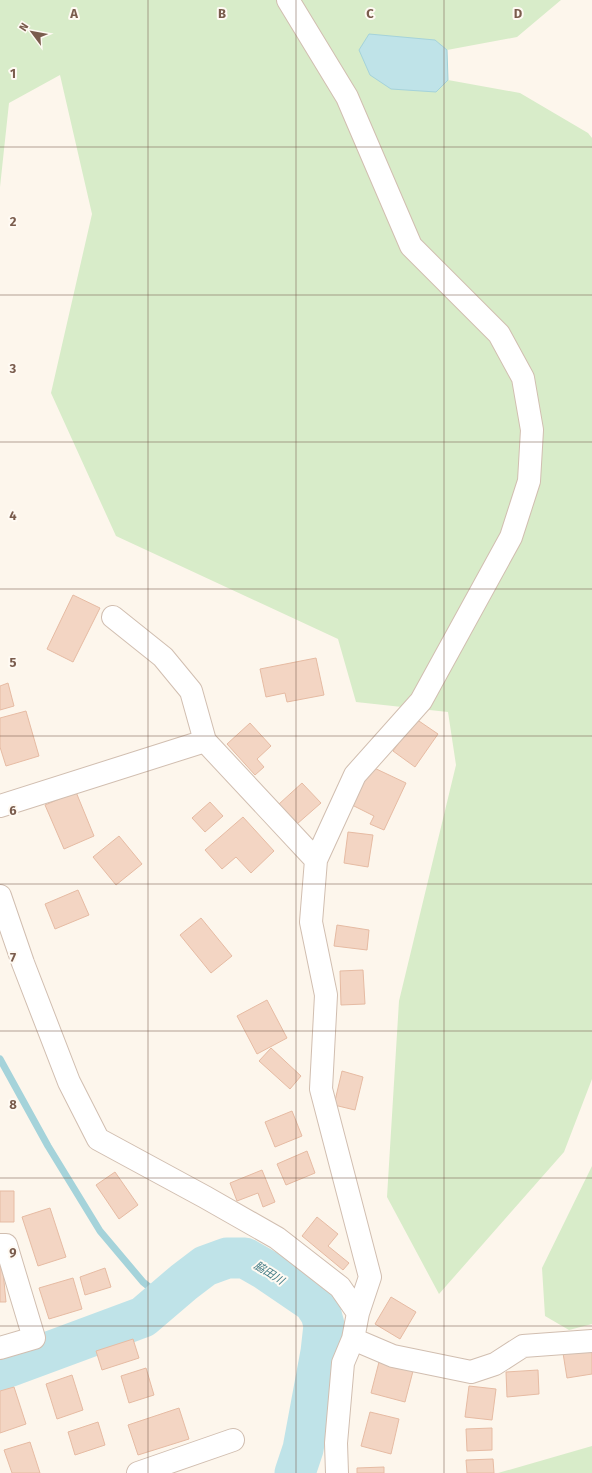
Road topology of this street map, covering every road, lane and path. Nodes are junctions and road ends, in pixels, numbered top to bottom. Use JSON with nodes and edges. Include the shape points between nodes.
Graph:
{"nodes":[{"id":1,"x":288,"y":0,"type":"edge"},
{"id":2,"x":113,"y":617,"type":"dead end"},
{"id":3,"x":205,"y":741,"type":"junction"},
{"id":4,"x":0,"y":806,"type":"edge"},
{"id":5,"x":316,"y":860,"type":"junction"},
{"id":6,"x":0,"y":896,"type":"edge"},
{"id":7,"x":0,"y":1245,"type":"edge"},
{"id":8,"x":358,"y":1313,"type":"junction"},
{"id":9,"x":353,"y":1339,"type":"junction"},
{"id":10,"x":592,"y":1341,"type":"edge"},
{"id":11,"x":0,"y":1348,"type":"edge"},
{"id":12,"x":234,"y":1440,"type":"dead end"},
{"id":13,"x":138,"y":1473,"type":"edge"},
{"id":14,"x":337,"y":1473,"type":"edge"}],
"edges":[{"from":1,"to":5,"type":"street","via":[[347,97],[411,246],[499,334],[523,378],[532,430],[529,482],[511,537],[421,701],[355,775]]},
{"from":2,"to":3,"type":"street","via":[[163,657],[191,691]]},
{"from":3,"to":4,"type":"street"},
{"from":3,"to":5,"type":"street"},
{"from":5,"to":8,"type":"street","via":[[311,922],[326,995],[321,1089],[370,1277]]},
{"from":6,"to":8,"type":"street","via":[[69,1082],[98,1139],[277,1238],[340,1288]]},
{"from":7,"to":11,"type":"street","via":[[6,1246],[34,1338]]},
{"from":8,"to":9,"type":"street"},
{"from":9,"to":10,"type":"street","via":[[393,1356],[471,1372],[495,1364],[523,1346]]},
{"from":9,"to":14,"type":"street","via":[[343,1363],[336,1443]]},
{"from":12,"to":13,"type":"street"}]}
